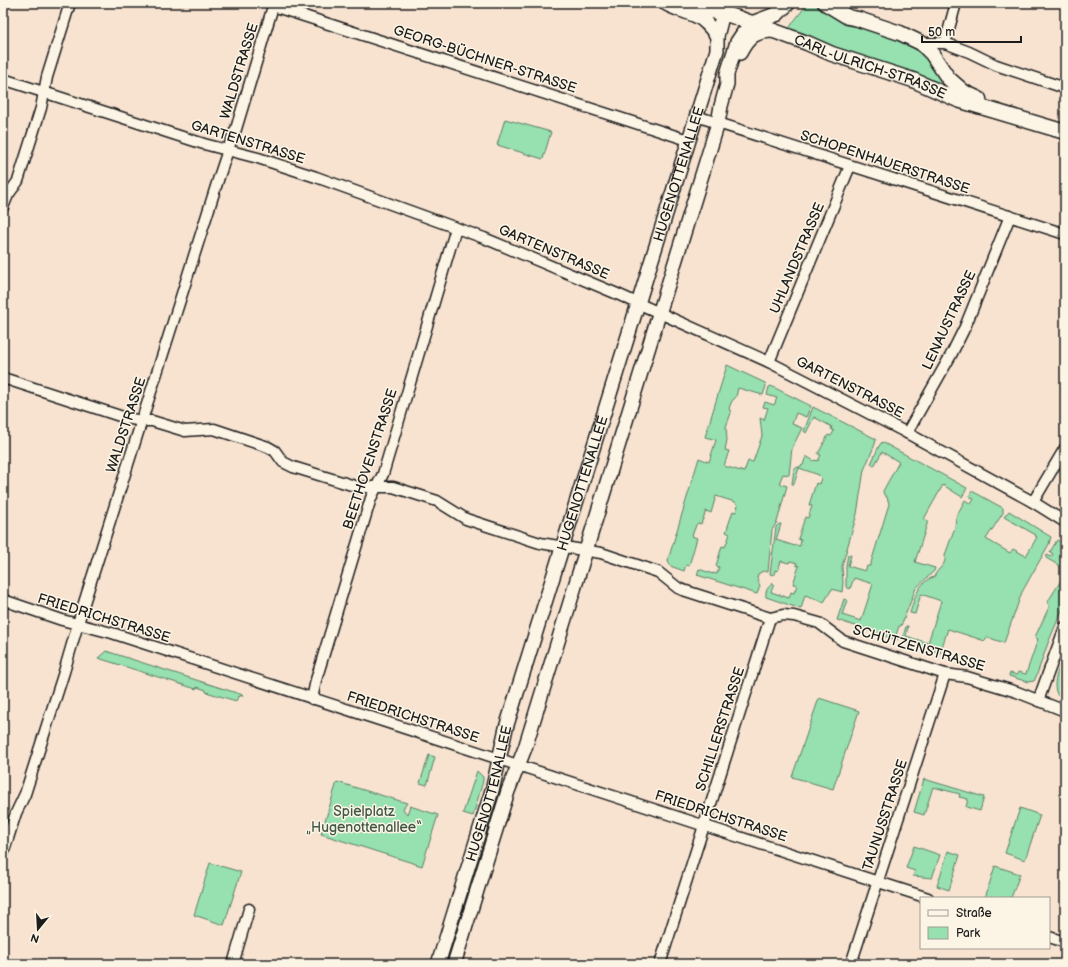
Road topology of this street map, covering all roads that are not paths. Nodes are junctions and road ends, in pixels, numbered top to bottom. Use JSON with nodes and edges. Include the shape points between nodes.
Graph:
{"nodes":[{"id":1,"x":70,"y":3,"type":"edge"},
{"id":2,"x":666,"y":3,"type":"edge"},
{"id":3,"x":676,"y":3,"type":"edge"},
{"id":4,"x":788,"y":3,"type":"edge"},
{"id":5,"x":825,"y":3,"type":"edge"},
{"id":6,"x":838,"y":3,"type":"edge"},
{"id":7,"x":956,"y":3,"type":"edge"},
{"id":8,"x":273,"y":4,"type":"edge"},
{"id":9,"x":723,"y":6,"type":"edge"},
{"id":10,"x":858,"y":18,"type":"junction"},
{"id":11,"x":747,"y":21,"type":"junction"},
{"id":12,"x":776,"y":31,"type":"junction"},
{"id":13,"x":717,"y":36,"type":"junction"},
{"id":14,"x":921,"y":43,"type":"junction"},
{"id":15,"x":945,"y":43,"type":"junction"},
{"id":16,"x":3,"y":79,"type":"edge"},
{"id":17,"x":727,"y":84,"type":"junction"},
{"id":18,"x":1065,"y":88,"type":"edge"},
{"id":19,"x":45,"y":93,"type":"junction"},
{"id":20,"x":696,"y":116,"type":"junction"},
{"id":21,"x":1017,"y":117,"type":"junction"},
{"id":22,"x":718,"y":123,"type":"junction"},
{"id":23,"x":1065,"y":132,"type":"edge"},
{"id":24,"x":688,"y":140,"type":"junction"},
{"id":25,"x":228,"y":150,"type":"junction"},
{"id":26,"x":850,"y":166,"type":"junction"},
{"id":27,"x":3,"y":207,"type":"edge"},
{"id":28,"x":1010,"y":216,"type":"junction"},
{"id":29,"x":456,"y":228,"type":"junction"},
{"id":30,"x":1065,"y":234,"type":"edge"},
{"id":31,"x":637,"y":303,"type":"junction"},
{"id":32,"x":660,"y":312,"type":"junction"},
{"id":33,"x":769,"y":362,"type":"junction"},
{"id":34,"x":3,"y":378,"type":"edge"},
{"id":35,"x":142,"y":421,"type":"junction"},
{"id":36,"x":907,"y":433,"type":"junction"},
{"id":37,"x":1065,"y":448,"type":"edge"},
{"id":38,"x":376,"y":488,"type":"junction"},
{"id":39,"x":1033,"y":502,"type":"junction"},
{"id":40,"x":1065,"y":522,"type":"edge"},
{"id":41,"x":562,"y":546,"type":"junction"},
{"id":42,"x":586,"y":550,"type":"junction"},
{"id":43,"x":3,"y":600,"type":"edge"},
{"id":44,"x":770,"y":618,"type":"junction"},
{"id":45,"x":78,"y":623,"type":"junction"},
{"id":46,"x":1065,"y":628,"type":"edge"},
{"id":47,"x":945,"y":674,"type":"junction"},
{"id":48,"x":312,"y":699,"type":"junction"},
{"id":49,"x":1038,"y":701,"type":"junction"},
{"id":50,"x":1065,"y":711,"type":"edge"},
{"id":51,"x":499,"y":760,"type":"junction"},
{"id":52,"x":518,"y":766,"type":"junction"},
{"id":53,"x":704,"y":825,"type":"junction"},
{"id":54,"x":3,"y":854,"type":"edge"},
{"id":55,"x":878,"y":882,"type":"junction"},
{"id":56,"x":925,"y":897,"type":"edge"},
{"id":57,"x":249,"y":909,"type":"dead end"},
{"id":58,"x":1050,"y":937,"type":"edge"},
{"id":59,"x":1065,"y":942,"type":"edge"},
{"id":60,"x":233,"y":964,"type":"edge"},
{"id":61,"x":438,"y":964,"type":"edge"},
{"id":62,"x":454,"y":964,"type":"edge"},
{"id":63,"x":660,"y":964,"type":"edge"},
{"id":64,"x":852,"y":964,"type":"edge"}],
"edges":[{"from":1,"to":19,"type":"street","via":[[47,77]]},
{"from":2,"to":13,"type":"street","via":[[698,17],[710,26]]},
{"from":3,"to":9,"type":"main road","name":"CARL-ULRICH-STRASSE","via":[[692,8]]},
{"from":4,"to":11,"type":"main road","via":[[777,14]]},
{"from":5,"to":10,"type":"main road","via":[[848,17]]},
{"from":6,"to":10,"type":"street"},
{"from":7,"to":15,"type":"street"},
{"from":8,"to":24,"type":"street","name":"GEORG-BÜCHNER-STRASSE"},
{"from":8,"to":25,"type":"street","name":"WALDSTRASSE"},
{"from":9,"to":11,"type":"main road","name":"CARL-ULRICH-STRASSE"},
{"from":9,"to":13,"type":"street","name":"HUGENOTTENALLEE"},
{"from":10,"to":14,"type":"main road","via":[[907,35]]},
{"from":11,"to":12,"type":"main road","name":"CARL-ULRICH-STRASSE"},
{"from":11,"to":17,"type":"street","name":"HUGENOTTENALLEE","via":[[737,42],[727,74]]},
{"from":12,"to":17,"type":"street","name":"HUGENOTTENALLEE","via":[[763,31],[753,35],[744,45],[733,76]]},
{"from":12,"to":21,"type":"main road","name":"CARL-ULRICH-STRASSE","via":[[832,54],[913,80],[958,100]]},
{"from":13,"to":20,"type":"street","name":"HUGENOTTENALLEE","via":[[716,50]]},
{"from":14,"to":15,"type":"street"},
{"from":14,"to":21,"type":"main road","via":[[948,78],[964,92]]},
{"from":15,"to":18,"type":"street","via":[[996,65]]},
{"from":16,"to":19,"type":"street","name":"GARTENSTRASSE"},
{"from":17,"to":22,"type":"street","name":"HUGENOTTENALLEE"},
{"from":19,"to":25,"type":"street","name":"GARTENSTRASSE"},
{"from":19,"to":27,"type":"street","via":[[18,181],[8,194]]},
{"from":20,"to":22,"type":"street","name":"SCHOPENHAUERSTRASSE"},
{"from":20,"to":24,"type":"street","name":"HUGENOTTENALLEE"},
{"from":21,"to":23,"type":"main road","name":"CARL-ULRICH-STRASSE"},
{"from":22,"to":26,"type":"street","name":"SCHOPENHAUERSTRASSE"},
{"from":22,"to":32,"type":"street","name":"HUGENOTTENALLEE"},
{"from":24,"to":31,"type":"street","name":"HUGENOTTENALLEE"},
{"from":25,"to":29,"type":"street","name":"GARTENSTRASSE","via":[[323,180]]},
{"from":25,"to":35,"type":"street","name":"WALDSTRASSE"},
{"from":26,"to":28,"type":"street","name":"SCHOPENHAUERSTRASSE"},
{"from":26,"to":33,"type":"street","name":"UHLANDSTRASSE"},
{"from":28,"to":30,"type":"street","name":"SCHOPENHAUERSTRASSE"},
{"from":28,"to":36,"type":"street","name":"LENAUSTRASSE","via":[[965,326]]},
{"from":29,"to":31,"type":"street","name":"GARTENSTRASSE"},
{"from":29,"to":38,"type":"street","name":"BEETHOVENSTRASSE","via":[[383,474]]},
{"from":31,"to":32,"type":"street","name":"GARTENSTRASSE"},
{"from":31,"to":41,"type":"street","name":"HUGENOTTENALLEE"},
{"from":32,"to":33,"type":"street","name":"GARTENSTRASSE"},
{"from":32,"to":42,"type":"street","name":"HUGENOTTENALLEE"},
{"from":33,"to":36,"type":"street","name":"GARTENSTRASSE"},
{"from":34,"to":35,"type":"street","name":"SCHÜTZENSTRASSE"},
{"from":35,"to":38,"type":"street","name":"SCHÜTZENSTRASSE","via":[[152,421],[185,431],[214,429],[268,447],[275,451],[283,462],[293,467],[358,488]]},
{"from":35,"to":45,"type":"street","name":"WALDSTRASSE"},
{"from":36,"to":39,"type":"street","name":"GARTENSTRASSE"},
{"from":37,"to":39,"type":"street"},
{"from":38,"to":41,"type":"street","name":"SCHÜTZENSTRASSE","via":[[393,487],[437,502],[466,519],[540,543]]},
{"from":38,"to":48,"type":"street","name":"BEETHOVENSTRASSE"},
{"from":39,"to":40,"type":"street","name":"GARTENSTRASSE"},
{"from":41,"to":42,"type":"street","name":"SCHÜTZENSTRASSE"},
{"from":41,"to":51,"type":"street","name":"HUGENOTTENALLEE","via":[[506,728]]},
{"from":42,"to":44,"type":"street","name":"SCHÜTZENSTRASSE","via":[[658,572],[678,588]]},
{"from":42,"to":52,"type":"street","name":"HUGENOTTENALLEE"},
{"from":43,"to":45,"type":"street","name":"FRIEDRICHSTRASSE"},
{"from":44,"to":47,"type":"street","name":"SCHÜTZENSTRASSE","via":[[794,616],[823,626],[843,641]]},
{"from":44,"to":53,"type":"street","name":"SCHILLERSTRASSE"},
{"from":45,"to":48,"type":"street","name":"FRIEDRICHSTRASSE"},
{"from":45,"to":54,"type":"street","name":"WALDSTRASSE","via":[[52,710]]},
{"from":46,"to":49,"type":"street"},
{"from":47,"to":49,"type":"street","name":"SCHÜTZENSTRASSE","via":[[967,677]]},
{"from":47,"to":55,"type":"street","name":"TAUNUSSTRASSE"},
{"from":48,"to":51,"type":"street","name":"FRIEDRICHSTRASSE"},
{"from":49,"to":50,"type":"street","name":"SCHÜTZENSTRASSE"},
{"from":51,"to":52,"type":"street","name":"FRIEDRICHSTRASSE"},
{"from":51,"to":61,"type":"street","name":"HUGENOTTENALLEE"},
{"from":52,"to":53,"type":"street","name":"FRIEDRICHSTRASSE"},
{"from":52,"to":62,"type":"street","name":"HUGENOTTENALLEE"},
{"from":53,"to":55,"type":"street","name":"FRIEDRICHSTRASSE"},
{"from":53,"to":63,"type":"street","name":"SCHILLERSTRASSE"},
{"from":55,"to":56,"type":"street","name":"FRIEDRICHSTRASSE"},
{"from":55,"to":64,"type":"street","name":"TAUNUSSTRASSE"},
{"from":57,"to":60,"type":"street"},
{"from":58,"to":59,"type":"street"}]}
